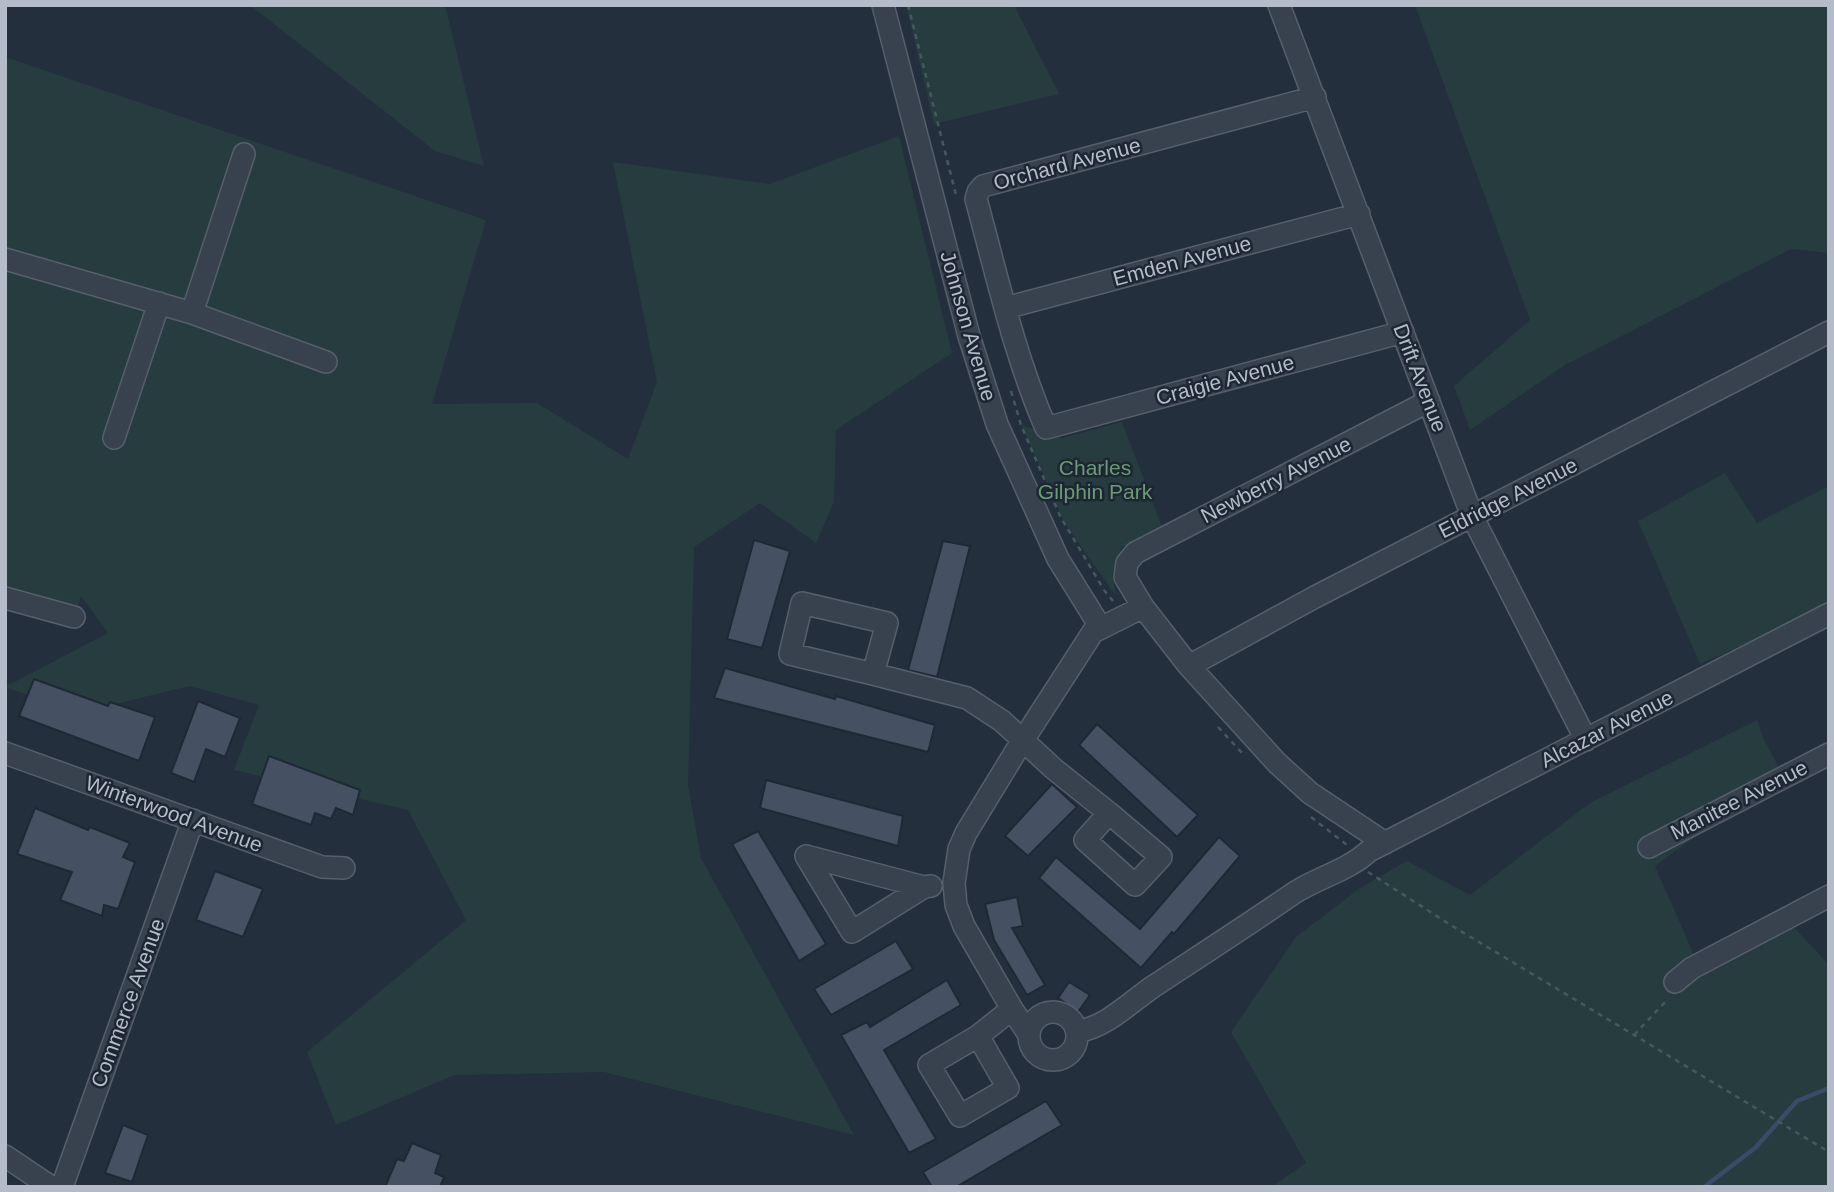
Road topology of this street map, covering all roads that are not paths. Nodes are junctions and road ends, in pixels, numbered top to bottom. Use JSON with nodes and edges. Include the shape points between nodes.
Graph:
{"nodes":[{"id":1,"x":883,"y":5,"type":"edge"},
{"id":2,"x":1279,"y":5,"type":"edge"},
{"id":3,"x":1315,"y":97,"type":"junction"},
{"id":4,"x":244,"y":154,"type":"dead end"},
{"id":5,"x":1359,"y":214,"type":"junction"},
{"id":6,"x":5,"y":259,"type":"edge"},
{"id":7,"x":159,"y":303,"type":"junction"},
{"id":8,"x":1005,"y":308,"type":"junction"},
{"id":9,"x":192,"y":313,"type":"junction"},
{"id":10,"x":1403,"y":332,"type":"junction"},
{"id":11,"x":1829,"y":332,"type":"edge"},
{"id":12,"x":326,"y":362,"type":"dead end"},
{"id":13,"x":1429,"y":401,"type":"junction"},
{"id":14,"x":1046,"y":428,"type":"joint"},
{"id":15,"x":114,"y":438,"type":"dead end"},
{"id":16,"x":1472,"y":516,"type":"junction"},
{"id":17,"x":5,"y":598,"type":"edge"},
{"id":18,"x":1143,"y":607,"type":"junction"},
{"id":19,"x":1829,"y":614,"type":"edge"},
{"id":20,"x":74,"y":617,"type":"dead end"},
{"id":21,"x":1101,"y":628,"type":"junction"},
{"id":22,"x":1188,"y":666,"type":"junction"},
{"id":23,"x":873,"y":674,"type":"junction"},
{"id":24,"x":1024,"y":739,"type":"junction"},
{"id":25,"x":1586,"y":740,"type":"junction"},
{"id":26,"x":1829,"y":754,"type":"edge"},
{"id":27,"x":7,"y":760,"type":"edge"},
{"id":28,"x":1109,"y":813,"type":"dead end"},
{"id":29,"x":193,"y":820,"type":"junction"},
{"id":30,"x":1385,"y":843,"type":"junction"},
{"id":31,"x":1648,"y":847,"type":"dead end"},
{"id":32,"x":344,"y":868,"type":"dead end"},
{"id":33,"x":954,"y":883,"type":"junction"},
{"id":34,"x":924,"y":887,"type":"junction"},
{"id":35,"x":1829,"y":896,"type":"edge"},
{"id":36,"x":1675,"y":982,"type":"road end"},
{"id":37,"x":1012,"y":1009,"type":"junction"},
{"id":38,"x":1077,"y":1032,"type":"junction"},
{"id":39,"x":1029,"y":1035,"type":"junction"},
{"id":40,"x":978,"y":1036,"type":"dead end"},
{"id":41,"x":5,"y":1156,"type":"edge"},
{"id":42,"x":51,"y":1187,"type":"edge"},
{"id":43,"x":62,"y":1187,"type":"edge"}],
"edges":[{"from":1,"to":21,"type":"street","name":"Johnson Avenue","via":[[968,336],[997,424],[1058,559]]},
{"from":2,"to":3,"type":"street","name":"Drift Avenue"},
{"from":3,"to":5,"type":"street","name":"Drift Avenue"},
{"from":3,"to":8,"type":"street","name":"Orchard Avenue","via":[[983,186],[976,199]]},
{"from":4,"to":9,"type":"street"},
{"from":5,"to":8,"type":"street","name":"Emden Avenue"},
{"from":5,"to":10,"type":"street","name":"Drift Avenue"},
{"from":6,"to":7,"type":"street"},
{"from":7,"to":9,"type":"street"},
{"from":7,"to":15,"type":"street"},
{"from":8,"to":14,"type":"street","name":"Orchard Avenue"},
{"from":9,"to":12,"type":"street"},
{"from":10,"to":13,"type":"street","name":"Drift Avenue"},
{"from":10,"to":14,"type":"street","name":"Craigie Avenue"},
{"from":11,"to":16,"type":"street","name":"Eldridge Avenue"},
{"from":13,"to":16,"type":"street","name":"Drift Avenue"},
{"from":13,"to":18,"type":"street","name":"Newberry Avenue","via":[[1135,553],[1125,577]]},
{"from":16,"to":22,"type":"street","name":"Eldridge Avenue"},
{"from":16,"to":25,"type":"street","name":"Drift Avenue"},
{"from":17,"to":20,"type":"street"},
{"from":18,"to":21,"type":"street"},
{"from":18,"to":22,"type":"street"},
{"from":19,"to":25,"type":"street","name":"Alcazar Avenue"},
{"from":21,"to":24,"type":"street","via":[[1093,632]]},
{"from":22,"to":30,"type":"street","via":[[1310,793]]},
{"from":23,"to":23,"type":"street","via":[[790,654],[802,603],[887,623]]},
{"from":23,"to":24,"type":"street","via":[[967,698]]},
{"from":24,"to":28,"type":"street"},
{"from":24,"to":33,"type":"street","via":[[965,833]]},
{"from":25,"to":30,"type":"street","name":"Alcazar Avenue"},
{"from":26,"to":31,"type":"street","name":"Manitee Avenue"},
{"from":27,"to":29,"type":"street","name":"Winterwood Avenue"},
{"from":29,"to":32,"type":"street","name":"Winterwood Avenue","via":[[322,867]]},
{"from":29,"to":43,"type":"street","name":"Commerce Avenue"},
{"from":30,"to":38,"type":"street","name":"Alcazar Avenue","via":[[1296,892],[1104,1024]]},
{"from":33,"to":34,"type":"street"},
{"from":33,"to":37,"type":"street","via":[[964,926]]},
{"from":34,"to":34,"type":"street","via":[[845,866],[806,856],[852,932]]},
{"from":35,"to":36,"type":"street","via":[[1692,968]]},
{"from":37,"to":39,"type":"street"},
{"from":37,"to":40,"type":"street"},
{"from":38,"to":39,"type":"street","via":[[1070,1019],[1052,1012],[1035,1020]]},
{"from":38,"to":39,"type":"street","via":[[1071,1053],[1054,1061],[1037,1054],[1028,1043]]},
{"from":41,"to":42,"type":"street"}]}
